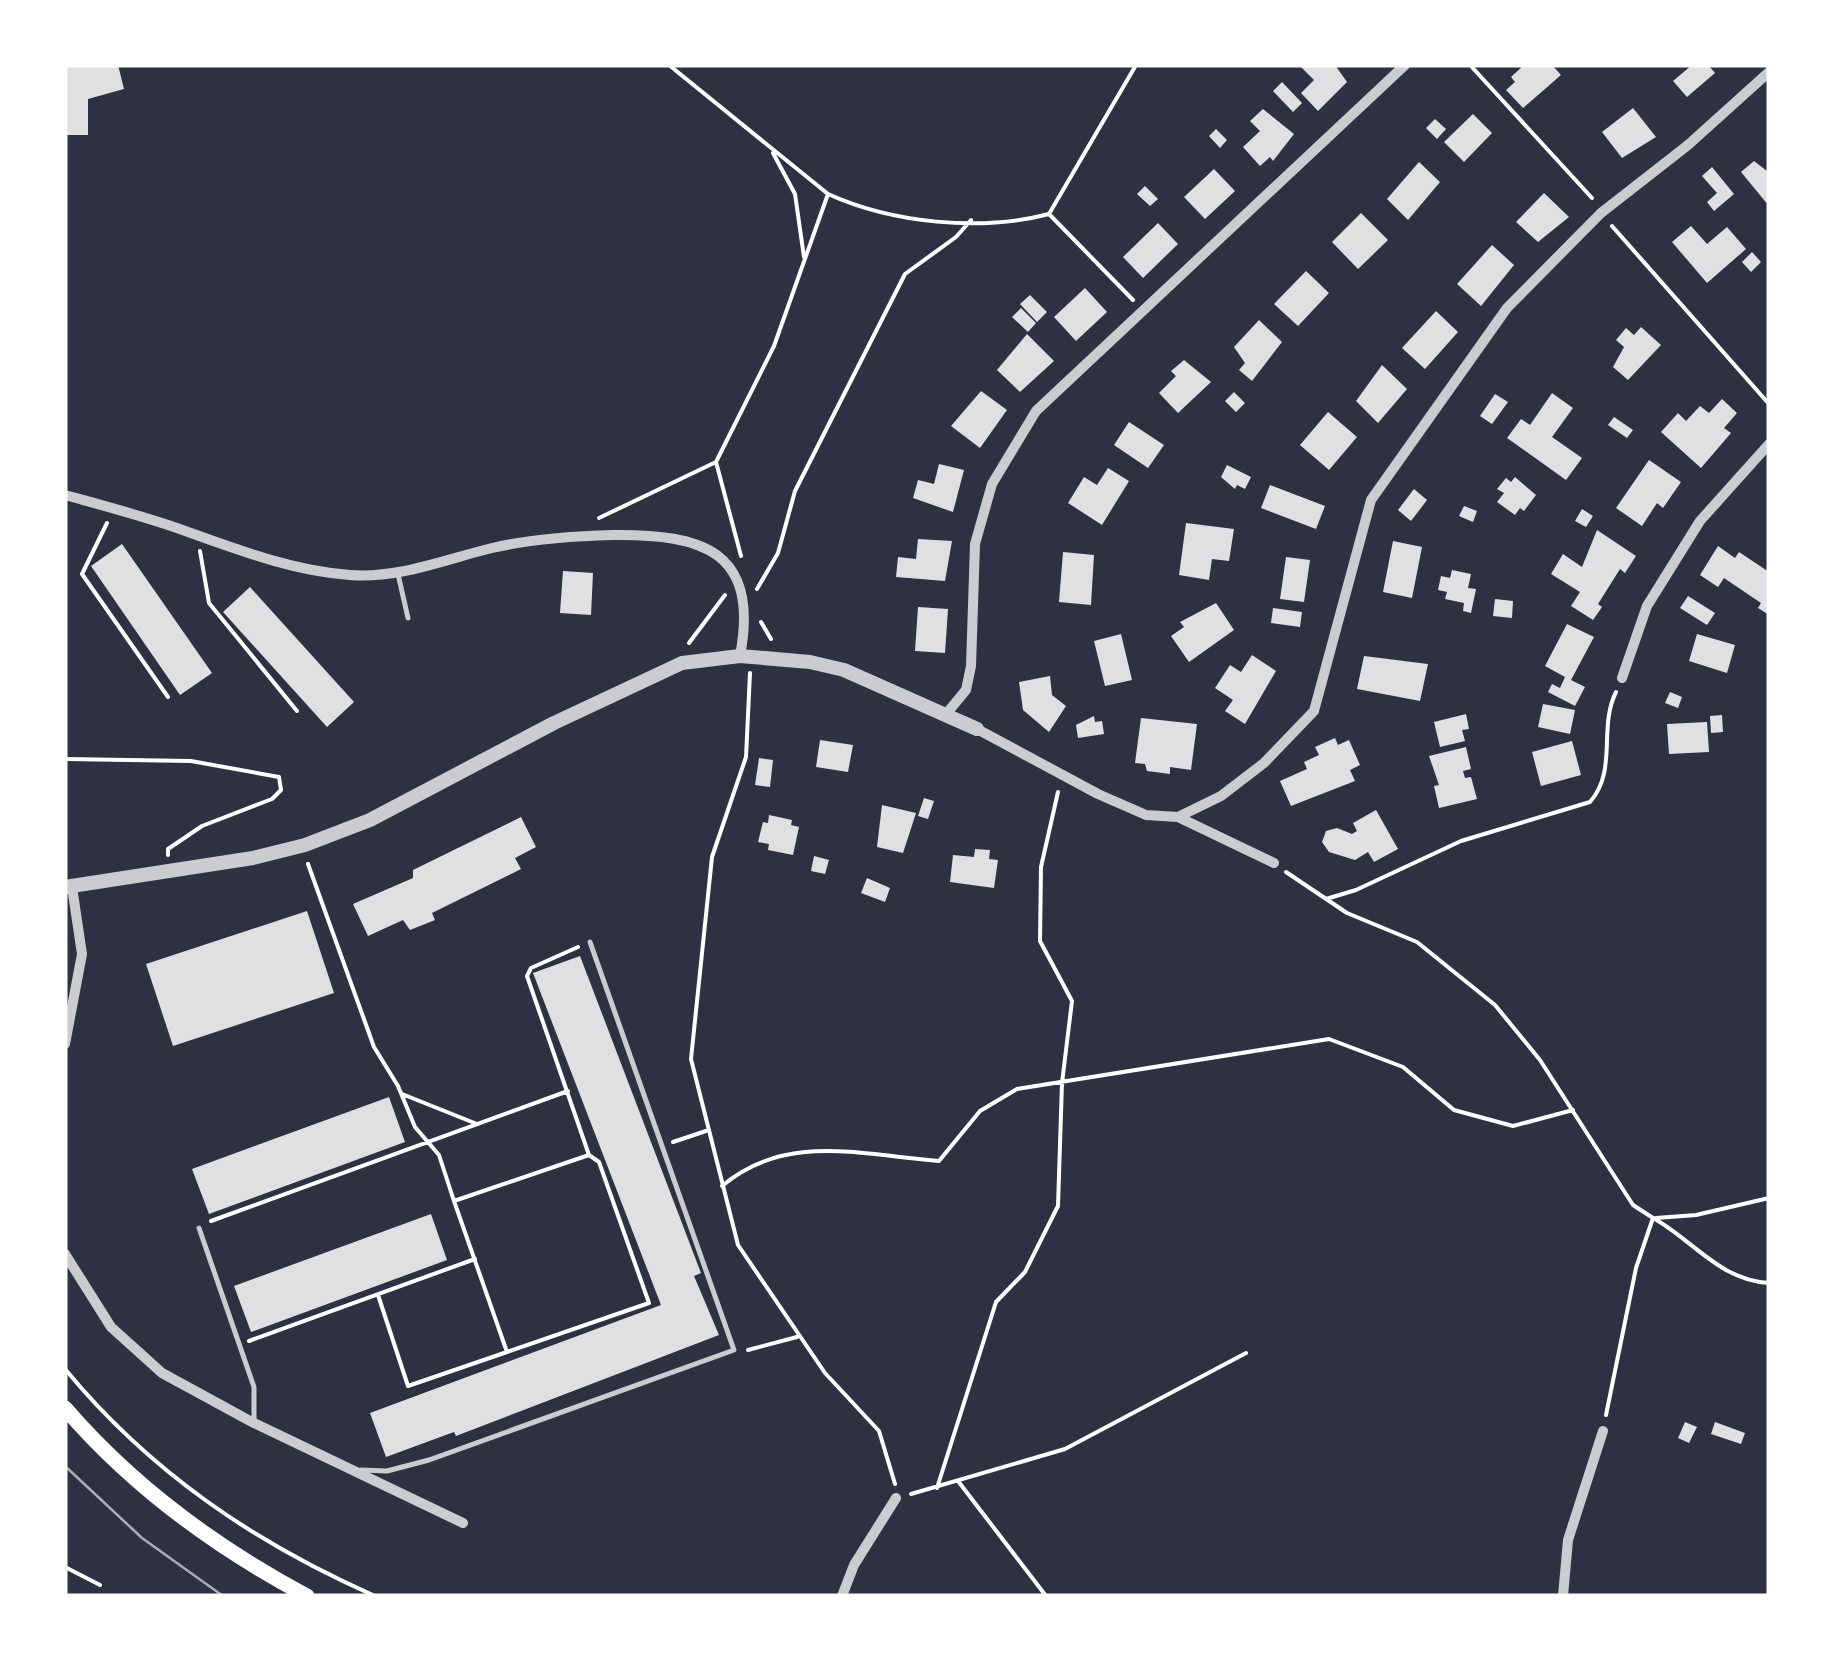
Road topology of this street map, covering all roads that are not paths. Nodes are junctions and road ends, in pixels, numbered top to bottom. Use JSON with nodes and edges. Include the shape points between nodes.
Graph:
{"nodes":[{"id":1,"x":1405,"y":65,"type":"edge"},
{"id":2,"x":1769,"y":72,"type":"edge"},
{"id":3,"x":1769,"y":444,"type":"edge"},
{"id":4,"x":65,"y":495,"type":"edge"},
{"id":5,"x":397,"y":571,"type":"junction"},
{"id":6,"x":408,"y":618,"type":"dead end"},
{"id":7,"x":740,"y":656,"type":"junction"},
{"id":8,"x":1622,"y":678,"type":"road end"},
{"id":9,"x":948,"y":713,"type":"junction"},
{"id":10,"x":977,"y":728,"type":"joint"},
{"id":11,"x":1178,"y":816,"type":"junction"},
{"id":12,"x":1274,"y":863,"type":"road end"},
{"id":13,"x":69,"y":887,"type":"edge"},
{"id":14,"x":590,"y":942,"type":"road end"},
{"id":15,"x":65,"y":1044,"type":"edge"},
{"id":16,"x":200,"y":1228,"type":"road end"},
{"id":17,"x":65,"y":1254,"type":"edge"},
{"id":18,"x":65,"y":1408,"type":"edge"},
{"id":19,"x":254,"y":1423,"type":"junction"},
{"id":20,"x":1604,"y":1431,"type":"road end"},
{"id":21,"x":361,"y":1470,"type":"junction"},
{"id":22,"x":896,"y":1498,"type":"road end"},
{"id":23,"x":463,"y":1523,"type":"dead end"},
{"id":24,"x":306,"y":1596,"type":"edge"},
{"id":25,"x":842,"y":1596,"type":"edge"},
{"id":26,"x":1563,"y":1596,"type":"edge"}],
"edges":[{"from":1,"to":9,"type":"street","via":[[1036,411],[992,484],[975,544],[971,666],[966,690]]},
{"from":2,"to":11,"type":"street","via":[[1601,212],[1507,308],[1371,500],[1314,710],[1264,763],[1221,796]]},
{"from":3,"to":8,"type":"street","via":[[1700,521],[1647,606]]},
{"from":4,"to":5,"type":"street","via":[[305,569],[353,576]]},
{"from":5,"to":6,"type":"lane"},
{"from":5,"to":7,"type":"street","via":[[569,536],[693,540],[723,558],[735,576],[746,610]]},
{"from":7,"to":9,"type":"street","via":[[844,670]]},
{"from":7,"to":13,"type":"street","via":[[682,663],[656,674],[410,801],[304,845]]},
{"from":9,"to":10,"type":"street"},
{"from":10,"to":11,"type":"street","via":[[1146,815]]},
{"from":11,"to":12,"type":"street"},
{"from":13,"to":15,"type":"street","via":[[82,954]]},
{"from":14,"to":21,"type":"lane","via":[[734,1350],[429,1460]]},
{"from":16,"to":19,"type":"lane","via":[[254,1387]]},
{"from":17,"to":19,"type":"street","via":[[91,1301],[138,1355]]},
{"from":18,"to":24,"type":"main road","via":[[127,1473],[195,1529]]},
{"from":19,"to":21,"type":"street"},
{"from":20,"to":26,"type":"street","via":[[1568,1540]]},
{"from":21,"to":23,"type":"street"},
{"from":22,"to":25,"type":"street"}]}
